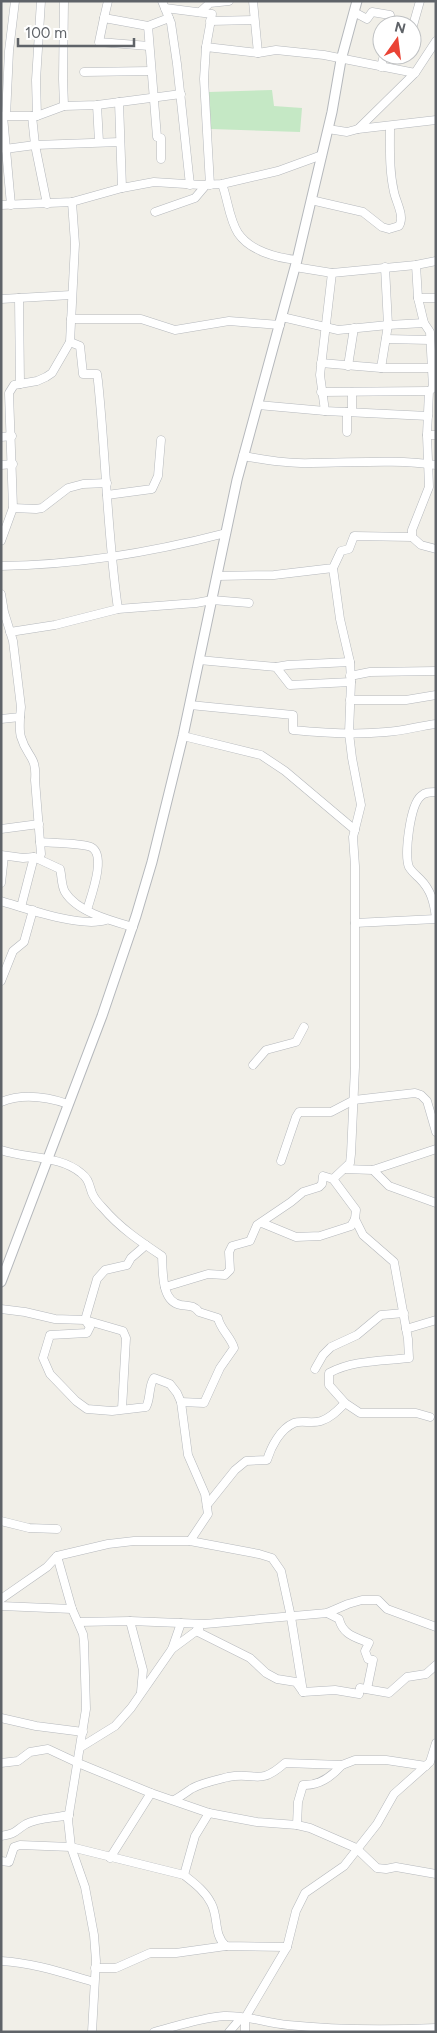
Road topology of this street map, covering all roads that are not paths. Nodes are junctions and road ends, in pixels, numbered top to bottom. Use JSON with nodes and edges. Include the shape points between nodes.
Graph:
{"nodes":[{"id":1,"x":16,"y":1,"type":"edge"},
{"id":2,"x":41,"y":1,"type":"edge"},
{"id":3,"x":64,"y":1,"type":"edge"},
{"id":4,"x":108,"y":1,"type":"edge"},
{"id":5,"x":229,"y":1,"type":"edge"},
{"id":6,"x":253,"y":1,"type":"edge"},
{"id":7,"x":357,"y":1,"type":"edge"},
{"id":8,"x":420,"y":1,"type":"edge"},
{"id":9,"x":163,"y":4,"type":"edge"},
{"id":10,"x":200,"y":12,"type":"junction"},
{"id":11,"x":354,"y":12,"type":"junction"},
{"id":12,"x":390,"y":15,"type":"edge"},
{"id":13,"x":416,"y":15,"type":"edge"},
{"id":14,"x":104,"y":18,"type":"junction"},
{"id":15,"x":169,"y":18,"type":"junction"},
{"id":16,"x":254,"y":20,"type":"junction"},
{"id":17,"x":210,"y":21,"type":"junction"},
{"id":18,"x":148,"y":26,"type":"junction"},
{"id":19,"x":436,"y":41,"type":"edge"},
{"id":20,"x":149,"y":46,"type":"junction"},
{"id":21,"x":206,"y":47,"type":"junction"},
{"id":22,"x":258,"y":53,"type":"junction"},
{"id":23,"x":342,"y":60,"type":"junction"},
{"id":24,"x":381,"y":67,"type":"joint"},
{"id":25,"x":151,"y":71,"type":"junction"},
{"id":26,"x":84,"y":72,"type":"dead end"},
{"id":27,"x":415,"y":73,"type":"junction"},
{"id":28,"x":181,"y":94,"type":"junction"},
{"id":29,"x":153,"y":98,"type":"junction"},
{"id":30,"x":119,"y":102,"type":"junction"},
{"id":31,"x":97,"y":105,"type":"junction"},
{"id":32,"x":64,"y":106,"type":"junction"},
{"id":33,"x":3,"y":116,"type":"edge"},
{"id":34,"x":35,"y":116,"type":"junction"},
{"id":35,"x":436,"y":120,"type":"edge"},
{"id":36,"x":390,"y":126,"type":"junction"},
{"id":37,"x":328,"y":129,"type":"junction"},
{"id":38,"x":358,"y":129,"type":"junction"},
{"id":39,"x":99,"y":142,"type":"junction"},
{"id":40,"x":120,"y":142,"type":"junction"},
{"id":41,"x":35,"y":145,"type":"junction"},
{"id":42,"x":5,"y":149,"type":"junction"},
{"id":43,"x":322,"y":155,"type":"junction"},
{"id":44,"x":161,"y":160,"type":"dead end"},
{"id":45,"x":222,"y":184,"type":"junction"},
{"id":46,"x":190,"y":185,"type":"junction"},
{"id":47,"x":208,"y":185,"type":"junction"},
{"id":48,"x":122,"y":188,"type":"junction"},
{"id":49,"x":311,"y":200,"type":"junction"},
{"id":50,"x":72,"y":202,"type":"junction"},
{"id":51,"x":47,"y":204,"type":"junction"},
{"id":52,"x":1,"y":205,"type":"edge"},
{"id":53,"x":11,"y":205,"type":"junction"},
{"id":54,"x":155,"y":212,"type":"dead end"},
{"id":55,"x":436,"y":261,"type":"edge"},
{"id":56,"x":296,"y":263,"type":"junction"},
{"id":57,"x":416,"y":264,"type":"junction"},
{"id":58,"x":385,"y":267,"type":"junction"},
{"id":59,"x":332,"y":272,"type":"junction"},
{"id":60,"x":71,"y":295,"type":"junction"},
{"id":61,"x":18,"y":298,"type":"junction"},
{"id":62,"x":418,"y":298,"type":"junction"},
{"id":63,"x":436,"y":298,"type":"edge"},
{"id":64,"x":1,"y":299,"type":"edge"},
{"id":65,"x":71,"y":319,"type":"junction"},
{"id":66,"x":281,"y":321,"type":"junction"},
{"id":67,"x":388,"y":324,"type":"junction"},
{"id":68,"x":429,"y":326,"type":"edge"},
{"id":69,"x":325,"y":328,"type":"junction"},
{"id":70,"x":354,"y":328,"type":"junction"},
{"id":71,"x":386,"y":339,"type":"junction"},
{"id":72,"x":430,"y":340,"type":"junction"},
{"id":73,"x":70,"y":342,"type":"junction"},
{"id":74,"x":434,"y":351,"type":"edge"},
{"id":75,"x":321,"y":363,"type":"junction"},
{"id":76,"x":348,"y":366,"type":"junction"},
{"id":77,"x":381,"y":368,"type":"junction"},
{"id":78,"x":433,"y":373,"type":"edge"},
{"id":79,"x":20,"y":384,"type":"junction"},
{"id":80,"x":429,"y":391,"type":"junction"},
{"id":81,"x":321,"y":392,"type":"junction"},
{"id":82,"x":352,"y":392,"type":"junction"},
{"id":83,"x":258,"y":405,"type":"junction"},
{"id":84,"x":325,"y":411,"type":"junction"},
{"id":85,"x":350,"y":412,"type":"junction"},
{"id":86,"x":428,"y":416,"type":"junction"},
{"id":87,"x":347,"y":432,"type":"dead end"},
{"id":88,"x":432,"y":435,"type":"edge"},
{"id":89,"x":12,"y":436,"type":"junction"},
{"id":90,"x":1,"y":437,"type":"edge"},
{"id":91,"x":161,"y":440,"type":"dead end"},
{"id":92,"x":243,"y":456,"type":"junction"},
{"id":93,"x":13,"y":464,"type":"junction"},
{"id":94,"x":427,"y":464,"type":"junction"},
{"id":95,"x":1,"y":465,"type":"edge"},
{"id":96,"x":436,"y":465,"type":"edge"},
{"id":97,"x":107,"y":483,"type":"junction"},
{"id":98,"x":107,"y":495,"type":"junction"},
{"id":99,"x":13,"y":508,"type":"junction"},
{"id":100,"x":226,"y":533,"type":"junction"},
{"id":101,"x":412,"y":537,"type":"junction"},
{"id":102,"x":2,"y":538,"type":"edge"},
{"id":103,"x":436,"y":548,"type":"edge"},
{"id":104,"x":111,"y":556,"type":"junction"},
{"id":105,"x":1,"y":566,"type":"edge"},
{"id":106,"x":333,"y":568,"type":"junction"},
{"id":107,"x":217,"y":576,"type":"junction"},
{"id":108,"x":1,"y":594,"type":"edge"},
{"id":109,"x":212,"y":600,"type":"junction"},
{"id":110,"x":249,"y":603,"type":"dead end"},
{"id":111,"x":118,"y":609,"type":"junction"},
{"id":112,"x":10,"y":632,"type":"junction"},
{"id":113,"x":199,"y":660,"type":"junction"},
{"id":114,"x":350,"y":662,"type":"junction"},
{"id":115,"x":276,"y":667,"type":"junction"},
{"id":116,"x":436,"y":670,"type":"edge"},
{"id":117,"x":351,"y":679,"type":"junction"},
{"id":118,"x":436,"y":696,"type":"edge"},
{"id":119,"x":350,"y":700,"type":"junction"},
{"id":120,"x":190,"y":705,"type":"junction"},
{"id":121,"x":20,"y":717,"type":"junction"},
{"id":122,"x":1,"y":719,"type":"edge"},
{"id":123,"x":436,"y":724,"type":"edge"},
{"id":124,"x":349,"y":733,"type":"junction"},
{"id":125,"x":183,"y":736,"type":"junction"},
{"id":126,"x":436,"y":792,"type":"edge"},
{"id":127,"x":39,"y":824,"type":"junction"},
{"id":128,"x":1,"y":829,"type":"edge"},
{"id":129,"x":355,"y":830,"type":"junction"},
{"id":130,"x":40,"y":842,"type":"junction"},
{"id":131,"x":3,"y":856,"type":"edge"},
{"id":132,"x":37,"y":858,"type":"junction"},
{"id":133,"x":1,"y":883,"type":"edge"},
{"id":134,"x":1,"y":901,"type":"edge"},
{"id":135,"x":22,"y":907,"type":"junction"},
{"id":136,"x":33,"y":910,"type":"junction"},
{"id":137,"x":88,"y":910,"type":"junction"},
{"id":138,"x":436,"y":918,"type":"edge"},
{"id":139,"x":106,"y":920,"type":"junction"},
{"id":140,"x":355,"y":923,"type":"junction"},
{"id":141,"x":133,"y":927,"type":"junction"},
{"id":142,"x":1,"y":981,"type":"edge"},
{"id":143,"x":304,"y":1027,"type":"dead end"},
{"id":144,"x":252,"y":1065,"type":"dead end"},
{"id":145,"x":354,"y":1100,"type":"junction"},
{"id":146,"x":1,"y":1102,"type":"edge"},
{"id":147,"x":68,"y":1104,"type":"junction"},
{"id":148,"x":436,"y":1132,"type":"edge"},
{"id":149,"x":436,"y":1149,"type":"edge"},
{"id":150,"x":1,"y":1150,"type":"edge"},
{"id":151,"x":48,"y":1158,"type":"junction"},
{"id":152,"x":280,"y":1161,"type":"dead end"},
{"id":153,"x":345,"y":1169,"type":"junction"},
{"id":154,"x":373,"y":1170,"type":"junction"},
{"id":155,"x":333,"y":1179,"type":"junction"},
{"id":156,"x":436,"y":1203,"type":"edge"},
{"id":157,"x":355,"y":1219,"type":"junction"},
{"id":158,"x":262,"y":1223,"type":"junction"},
{"id":159,"x":146,"y":1245,"type":"junction"},
{"id":160,"x":1,"y":1282,"type":"edge"},
{"id":161,"x":165,"y":1287,"type":"junction"},
{"id":162,"x":1,"y":1309,"type":"edge"},
{"id":163,"x":404,"y":1313,"type":"junction"},
{"id":164,"x":85,"y":1320,"type":"junction"},
{"id":165,"x":436,"y":1320,"type":"edge"},
{"id":166,"x":406,"y":1329,"type":"junction"},
{"id":167,"x":315,"y":1369,"type":"dead end"},
{"id":168,"x":181,"y":1402,"type":"junction"},
{"id":169,"x":345,"y":1403,"type":"junction"},
{"id":170,"x":122,"y":1409,"type":"junction"},
{"id":171,"x":430,"y":1417,"type":"dead end"},
{"id":172,"x":207,"y":1506,"type":"junction"},
{"id":173,"x":1,"y":1521,"type":"edge"},
{"id":174,"x":57,"y":1529,"type":"dead end"},
{"id":175,"x":190,"y":1541,"type":"junction"},
{"id":176,"x":57,"y":1556,"type":"junction"},
{"id":177,"x":1,"y":1599,"type":"edge"},
{"id":178,"x":1,"y":1606,"type":"edge"},
{"id":179,"x":72,"y":1609,"type":"junction"},
{"id":180,"x":327,"y":1613,"type":"junction"},
{"id":181,"x":291,"y":1617,"type":"junction"},
{"id":182,"x":130,"y":1621,"type":"junction"},
{"id":183,"x":79,"y":1622,"type":"junction"},
{"id":184,"x":181,"y":1624,"type":"junction"},
{"id":185,"x":205,"y":1624,"type":"junction"},
{"id":186,"x":436,"y":1627,"type":"edge"},
{"id":187,"x":196,"y":1631,"type":"junction"},
{"id":188,"x":172,"y":1649,"type":"junction"},
{"id":189,"x":436,"y":1665,"type":"edge"},
{"id":190,"x":367,"y":1689,"type":"junction"},
{"id":191,"x":303,"y":1692,"type":"junction"},
{"id":192,"x":140,"y":1696,"type":"junction"},
{"id":193,"x":1,"y":1718,"type":"edge"},
{"id":194,"x":83,"y":1732,"type":"junction"},
{"id":195,"x":436,"y":1743,"type":"edge"},
{"id":196,"x":81,"y":1747,"type":"junction"},
{"id":197,"x":434,"y":1756,"type":"edge"},
{"id":198,"x":1,"y":1763,"type":"edge"},
{"id":199,"x":78,"y":1763,"type":"junction"},
{"id":200,"x":342,"y":1765,"type":"junction"},
{"id":201,"x":426,"y":1766,"type":"junction"},
{"id":202,"x":152,"y":1793,"type":"junction"},
{"id":203,"x":174,"y":1800,"type":"junction"},
{"id":204,"x":209,"y":1813,"type":"junction"},
{"id":205,"x":68,"y":1815,"type":"junction"},
{"id":206,"x":297,"y":1824,"type":"junction"},
{"id":207,"x":1,"y":1836,"type":"edge"},
{"id":208,"x":71,"y":1847,"type":"junction"},
{"id":209,"x":356,"y":1848,"type":"junction"},
{"id":210,"x":110,"y":1858,"type":"junction"},
{"id":211,"x":1,"y":1861,"type":"edge"},
{"id":212,"x":436,"y":1874,"type":"edge"},
{"id":213,"x":184,"y":1875,"type":"junction"},
{"id":214,"x":226,"y":1946,"type":"junction"},
{"id":215,"x":287,"y":1948,"type":"junction"},
{"id":216,"x":1,"y":1961,"type":"edge"},
{"id":217,"x":95,"y":1968,"type":"junction"},
{"id":218,"x":94,"y":1982,"type":"junction"},
{"id":219,"x":243,"y":2018,"type":"junction"},
{"id":220,"x":436,"y":2028,"type":"edge"},
{"id":221,"x":92,"y":2032,"type":"edge"},
{"id":222,"x":154,"y":2032,"type":"edge"},
{"id":223,"x":229,"y":2032,"type":"edge"},
{"id":224,"x":245,"y":2032,"type":"edge"}],
"edges":[{"from":1,"to":33,"type":"street"},
{"from":2,"to":34,"type":"street"},
{"from":3,"to":32,"type":"street"},
{"from":4,"to":14,"type":"street"},
{"from":5,"to":10,"type":"street","via":[[210,3]]},
{"from":6,"to":16,"type":"street"},
{"from":7,"to":11,"type":"street"},
{"from":8,"to":13,"type":"street"},
{"from":9,"to":10,"type":"street"},
{"from":9,"to":15,"type":"street"},
{"from":10,"to":17,"type":"street","via":[[212,14]]},
{"from":11,"to":12,"type":"street","via":[[367,19],[372,12]]},
{"from":11,"to":23,"type":"street"},
{"from":14,"to":18,"type":"street"},
{"from":14,"to":20,"type":"street","via":[[99,42]]},
{"from":15,"to":18,"type":"street"},
{"from":15,"to":28,"type":"street"},
{"from":16,"to":17,"type":"street"},
{"from":16,"to":22,"type":"street"},
{"from":17,"to":21,"type":"street"},
{"from":18,"to":20,"type":"street"},
{"from":19,"to":27,"type":"street"},
{"from":20,"to":25,"type":"street"},
{"from":21,"to":22,"type":"street"},
{"from":21,"to":47,"type":"street"},
{"from":22,"to":23,"type":"street","via":[[276,50]]},
{"from":23,"to":24,"type":"street"},
{"from":23,"to":37,"type":"street"},
{"from":24,"to":27,"type":"street"},
{"from":25,"to":26,"type":"street"},
{"from":25,"to":29,"type":"street"},
{"from":27,"to":38,"type":"street"},
{"from":28,"to":29,"type":"street"},
{"from":28,"to":46,"type":"street"},
{"from":29,"to":30,"type":"street"},
{"from":29,"to":44,"type":"street","via":[[157,137],[161,138]]},
{"from":30,"to":31,"type":"street"},
{"from":30,"to":40,"type":"street"},
{"from":31,"to":32,"type":"street"},
{"from":31,"to":39,"type":"street"},
{"from":32,"to":34,"type":"street"},
{"from":33,"to":34,"type":"street"},
{"from":33,"to":42,"type":"street"},
{"from":34,"to":41,"type":"street"},
{"from":35,"to":36,"type":"street"},
{"from":36,"to":38,"type":"street"},
{"from":36,"to":49,"type":"street","via":[[389,166],[402,222],[399,226],[382,227],[363,212]]},
{"from":37,"to":38,"type":"street","via":[[347,132]]},
{"from":37,"to":43,"type":"street"},
{"from":39,"to":40,"type":"street"},
{"from":39,"to":41,"type":"street"},
{"from":40,"to":48,"type":"street"},
{"from":41,"to":42,"type":"street"},
{"from":41,"to":51,"type":"street"},
{"from":42,"to":53,"type":"street"},
{"from":43,"to":45,"type":"street"},
{"from":43,"to":49,"type":"street"},
{"from":45,"to":47,"type":"street"},
{"from":45,"to":56,"type":"street","via":[[238,232],[246,242]]},
{"from":46,"to":47,"type":"street"},
{"from":46,"to":48,"type":"street","via":[[154,182]]},
{"from":47,"to":54,"type":"street","via":[[195,198]]},
{"from":48,"to":50,"type":"street"},
{"from":49,"to":56,"type":"street"},
{"from":50,"to":51,"type":"street"},
{"from":50,"to":60,"type":"street","via":[[75,244]]},
{"from":51,"to":53,"type":"street"},
{"from":52,"to":53,"type":"street"},
{"from":55,"to":57,"type":"street"},
{"from":56,"to":59,"type":"street"},
{"from":56,"to":66,"type":"street"},
{"from":57,"to":58,"type":"street"},
{"from":57,"to":62,"type":"street"},
{"from":58,"to":59,"type":"street"},
{"from":58,"to":67,"type":"street"},
{"from":59,"to":69,"type":"street"},
{"from":60,"to":61,"type":"street"},
{"from":60,"to":65,"type":"street"},
{"from":61,"to":64,"type":"street"},
{"from":61,"to":79,"type":"street"},
{"from":62,"to":63,"type":"street"},
{"from":62,"to":68,"type":"street"},
{"from":65,"to":66,"type":"street","via":[[141,319],[175,330],[229,321]]},
{"from":65,"to":73,"type":"street"},
{"from":66,"to":69,"type":"street"},
{"from":66,"to":83,"type":"street"},
{"from":67,"to":68,"type":"street"},
{"from":67,"to":70,"type":"street"},
{"from":67,"to":71,"type":"street"},
{"from":68,"to":72,"type":"street"},
{"from":69,"to":70,"type":"street"},
{"from":69,"to":75,"type":"street"},
{"from":70,"to":76,"type":"street"},
{"from":71,"to":72,"type":"street"},
{"from":71,"to":77,"type":"street"},
{"from":72,"to":74,"type":"street"},
{"from":73,"to":79,"type":"street","via":[[52,373],[37,381]]},
{"from":73,"to":97,"type":"street","via":[[80,346],[83,374],[97,374]]},
{"from":74,"to":78,"type":"street"},
{"from":75,"to":76,"type":"street"},
{"from":75,"to":81,"type":"street"},
{"from":76,"to":77,"type":"street"},
{"from":77,"to":78,"type":"street"},
{"from":78,"to":80,"type":"street","via":[[433,388]]},
{"from":79,"to":89,"type":"street","via":[[14,385],[9,393]]},
{"from":80,"to":82,"type":"street"},
{"from":80,"to":86,"type":"street"},
{"from":81,"to":82,"type":"street"},
{"from":81,"to":84,"type":"street"},
{"from":82,"to":85,"type":"street"},
{"from":83,"to":84,"type":"street"},
{"from":83,"to":92,"type":"street"},
{"from":84,"to":85,"type":"street"},
{"from":85,"to":86,"type":"street"},
{"from":85,"to":87,"type":"street"},
{"from":86,"to":88,"type":"street"},
{"from":88,"to":94,"type":"street"},
{"from":89,"to":90,"type":"street"},
{"from":89,"to":93,"type":"street"},
{"from":91,"to":98,"type":"street","via":[[158,476],[152,489]]},
{"from":92,"to":94,"type":"street","via":[[312,463]]},
{"from":92,"to":100,"type":"street"},
{"from":93,"to":95,"type":"street"},
{"from":93,"to":99,"type":"street"},
{"from":94,"to":96,"type":"street"},
{"from":94,"to":101,"type":"street","via":[[429,487]]},
{"from":97,"to":98,"type":"street"},
{"from":97,"to":99,"type":"street","via":[[68,488],[42,508]]},
{"from":98,"to":104,"type":"street"},
{"from":99,"to":102,"type":"street"},
{"from":100,"to":104,"type":"street"},
{"from":100,"to":107,"type":"street"},
{"from":101,"to":103,"type":"street","via":[[421,545]]},
{"from":101,"to":106,"type":"street","via":[[354,536],[349,549],[341,552]]},
{"from":104,"to":105,"type":"street","via":[[60,564]]},
{"from":104,"to":111,"type":"street"},
{"from":106,"to":107,"type":"street","via":[[274,575]]},
{"from":106,"to":114,"type":"street"},
{"from":107,"to":109,"type":"street"},
{"from":108,"to":112,"type":"street"},
{"from":109,"to":110,"type":"street"},
{"from":109,"to":111,"type":"street"},
{"from":109,"to":113,"type":"street"},
{"from":111,"to":112,"type":"street","via":[[55,625]]},
{"from":112,"to":121,"type":"street","via":[[19,685]]},
{"from":113,"to":115,"type":"street"},
{"from":113,"to":120,"type":"street"},
{"from":114,"to":115,"type":"street"},
{"from":114,"to":117,"type":"street"},
{"from":115,"to":117,"type":"street","via":[[290,685]]},
{"from":116,"to":117,"type":"street","via":[[370,672]]},
{"from":117,"to":119,"type":"street"},
{"from":118,"to":119,"type":"street","via":[[406,700]]},
{"from":119,"to":124,"type":"street"},
{"from":120,"to":124,"type":"street","via":[[293,715],[293,730]]},
{"from":120,"to":125,"type":"street"},
{"from":121,"to":122,"type":"street"},
{"from":121,"to":127,"type":"street","via":[[21,736],[36,768],[34,780]]},
{"from":123,"to":124,"type":"street","via":[[387,732]]},
{"from":124,"to":129,"type":"street","via":[[361,804]]},
{"from":125,"to":129,"type":"street","via":[[261,755]]},
{"from":125,"to":141,"type":"street"},
{"from":126,"to":138,"type":"street","via":[[420,797],[414,806],[407,859],[413,873],[433,899]]},
{"from":127,"to":128,"type":"street"},
{"from":127,"to":130,"type":"street"},
{"from":129,"to":140,"type":"street"},
{"from":130,"to":132,"type":"street","via":[[41,854]]},
{"from":130,"to":137,"type":"street","via":[[90,847],[97,854],[99,863]]},
{"from":131,"to":132,"type":"street"},
{"from":131,"to":133,"type":"street"},
{"from":132,"to":135,"type":"street"},
{"from":132,"to":137,"type":"street","via":[[60,869],[65,892]]},
{"from":134,"to":135,"type":"street"},
{"from":135,"to":136,"type":"street"},
{"from":136,"to":139,"type":"street","via":[[90,923]]},
{"from":136,"to":142,"type":"street","via":[[24,942],[14,951]]},
{"from":137,"to":139,"type":"street"},
{"from":138,"to":140,"type":"street"},
{"from":139,"to":141,"type":"street"},
{"from":140,"to":145,"type":"street"},
{"from":141,"to":147,"type":"street"},
{"from":143,"to":144,"type":"street","via":[[296,1042],[266,1050]]},
{"from":145,"to":148,"type":"street","via":[[410,1093],[421,1095],[427,1101]]},
{"from":145,"to":152,"type":"street","via":[[331,1112],[299,1112]]},
{"from":145,"to":153,"type":"street","via":[[352,1154]]},
{"from":146,"to":147,"type":"street","via":[[10,1098],[40,1097]]},
{"from":147,"to":151,"type":"street"},
{"from":149,"to":154,"type":"street"},
{"from":150,"to":151,"type":"street"},
{"from":151,"to":159,"type":"street","via":[[81,1173],[90,1182],[92,1194],[103,1208],[127,1233]]},
{"from":151,"to":160,"type":"street"},
{"from":153,"to":154,"type":"street"},
{"from":153,"to":155,"type":"street"},
{"from":154,"to":156,"type":"street","via":[[389,1186]]},
{"from":155,"to":157,"type":"street","via":[[356,1210]]},
{"from":155,"to":158,"type":"street","via":[[323,1176],[322,1184],[303,1192]]},
{"from":157,"to":158,"type":"street","via":[[351,1226],[304,1238]]},
{"from":157,"to":163,"type":"street","via":[[363,1235],[394,1262]]},
{"from":158,"to":161,"type":"street","via":[[254,1230],[250,1241],[232,1246],[230,1270],[225,1275],[208,1274]]},
{"from":159,"to":161,"type":"street","via":[[162,1256]]},
{"from":159,"to":164,"type":"street","via":[[127,1265],[105,1270],[97,1279]]},
{"from":161,"to":168,"type":"street","via":[[176,1304],[189,1305],[218,1318],[234,1348],[220,1368],[204,1404]]},
{"from":162,"to":164,"type":"street","via":[[55,1319]]},
{"from":163,"to":166,"type":"street"},
{"from":163,"to":167,"type":"street","via":[[381,1315],[373,1320],[357,1335],[331,1347]]},
{"from":164,"to":170,"type":"street","via":[[125,1333]]},
{"from":164,"to":170,"type":"street","via":[[90,1327],[87,1333],[50,1335],[43,1358],[50,1374],[76,1401],[87,1408],[112,1412]]},
{"from":165,"to":166,"type":"street"},
{"from":166,"to":169,"type":"street","via":[[409,1358],[355,1364],[329,1373],[329,1384]]},
{"from":168,"to":170,"type":"street","via":[[170,1384],[154,1378],[146,1407]]},
{"from":168,"to":172,"type":"street","via":[[188,1455],[201,1482]]},
{"from":169,"to":171,"type":"street","via":[[360,1413],[416,1413]]},
{"from":169,"to":172,"type":"street","via":[[329,1418],[319,1422],[294,1423],[278,1436],[267,1460],[246,1461]]},
{"from":172,"to":175,"type":"street","via":[[208,1514]]},
{"from":173,"to":174,"type":"street","via":[[29,1528]]},
{"from":175,"to":176,"type":"street","via":[[134,1541]]},
{"from":175,"to":181,"type":"street","via":[[272,1558],[281,1571]]},
{"from":176,"to":177,"type":"street","via":[[47,1567]]},
{"from":176,"to":179,"type":"street"},
{"from":178,"to":179,"type":"street"},
{"from":179,"to":183,"type":"street"},
{"from":180,"to":181,"type":"street"},
{"from":180,"to":186,"type":"street","via":[[362,1600],[378,1600],[387,1609]]},
{"from":180,"to":190,"type":"street","via":[[339,1619],[346,1634],[369,1643],[365,1652],[368,1659],[373,1660]]},
{"from":181,"to":185,"type":"street"},
{"from":181,"to":191,"type":"street"},
{"from":182,"to":183,"type":"street"},
{"from":182,"to":184,"type":"street"},
{"from":182,"to":192,"type":"street","via":[[143,1670]]},
{"from":183,"to":194,"type":"street","via":[[84,1642],[87,1691]]},
{"from":184,"to":185,"type":"street"},
{"from":184,"to":188,"type":"street"},
{"from":185,"to":187,"type":"street"},
{"from":187,"to":188,"type":"street"},
{"from":187,"to":191,"type":"street","via":[[250,1658],[277,1679],[296,1682]]},
{"from":188,"to":192,"type":"street"},
{"from":189,"to":190,"type":"street","via":[[426,1674],[407,1677],[389,1693]]},
{"from":190,"to":191,"type":"street","via":[[360,1688],[359,1694],[335,1690]]},
{"from":192,"to":196,"type":"street","via":[[115,1726]]},
{"from":193,"to":194,"type":"street"},
{"from":194,"to":196,"type":"street"},
{"from":195,"to":197,"type":"street"},
{"from":196,"to":199,"type":"street"},
{"from":197,"to":201,"type":"street"},
{"from":198,"to":199,"type":"street","via":[[18,1762],[30,1752],[48,1749]]},
{"from":199,"to":202,"type":"street"},
{"from":199,"to":205,"type":"street"},
{"from":200,"to":201,"type":"street","via":[[355,1760],[386,1760]]},
{"from":200,"to":203,"type":"street","via":[[285,1763],[263,1778],[216,1780]]},
{"from":200,"to":206,"type":"street","via":[[332,1776],[303,1785]]},
{"from":201,"to":209,"type":"street","via":[[394,1794],[366,1840]]},
{"from":202,"to":203,"type":"street"},
{"from":202,"to":210,"type":"street"},
{"from":203,"to":204,"type":"street"},
{"from":204,"to":206,"type":"street","via":[[257,1822]]},
{"from":204,"to":213,"type":"street","via":[[195,1836]]},
{"from":205,"to":207,"type":"street","via":[[26,1824],[15,1834]]},
{"from":205,"to":208,"type":"street"},
{"from":206,"to":209,"type":"street"},
{"from":208,"to":210,"type":"street"},
{"from":208,"to":211,"type":"street","via":[[20,1845],[14,1847],[9,1862]]},
{"from":208,"to":217,"type":"street","via":[[90,1911]]},
{"from":209,"to":212,"type":"street","via":[[377,1868],[396,1867]]},
{"from":209,"to":215,"type":"street","via":[[344,1866],[305,1893],[298,1905]]},
{"from":210,"to":213,"type":"street"},
{"from":213,"to":214,"type":"street","via":[[211,1903],[218,1936]]},
{"from":214,"to":215,"type":"street"},
{"from":214,"to":217,"type":"street","via":[[150,1953],[116,1968]]},
{"from":215,"to":219,"type":"street"},
{"from":216,"to":218,"type":"street","via":[[49,1968]]},
{"from":217,"to":218,"type":"street"},
{"from":218,"to":221,"type":"street"},
{"from":219,"to":220,"type":"street","via":[[310,2027]]},
{"from":219,"to":222,"type":"street","via":[[227,2016],[198,2020]]},
{"from":219,"to":223,"type":"street"},
{"from":219,"to":224,"type":"street"}]}
